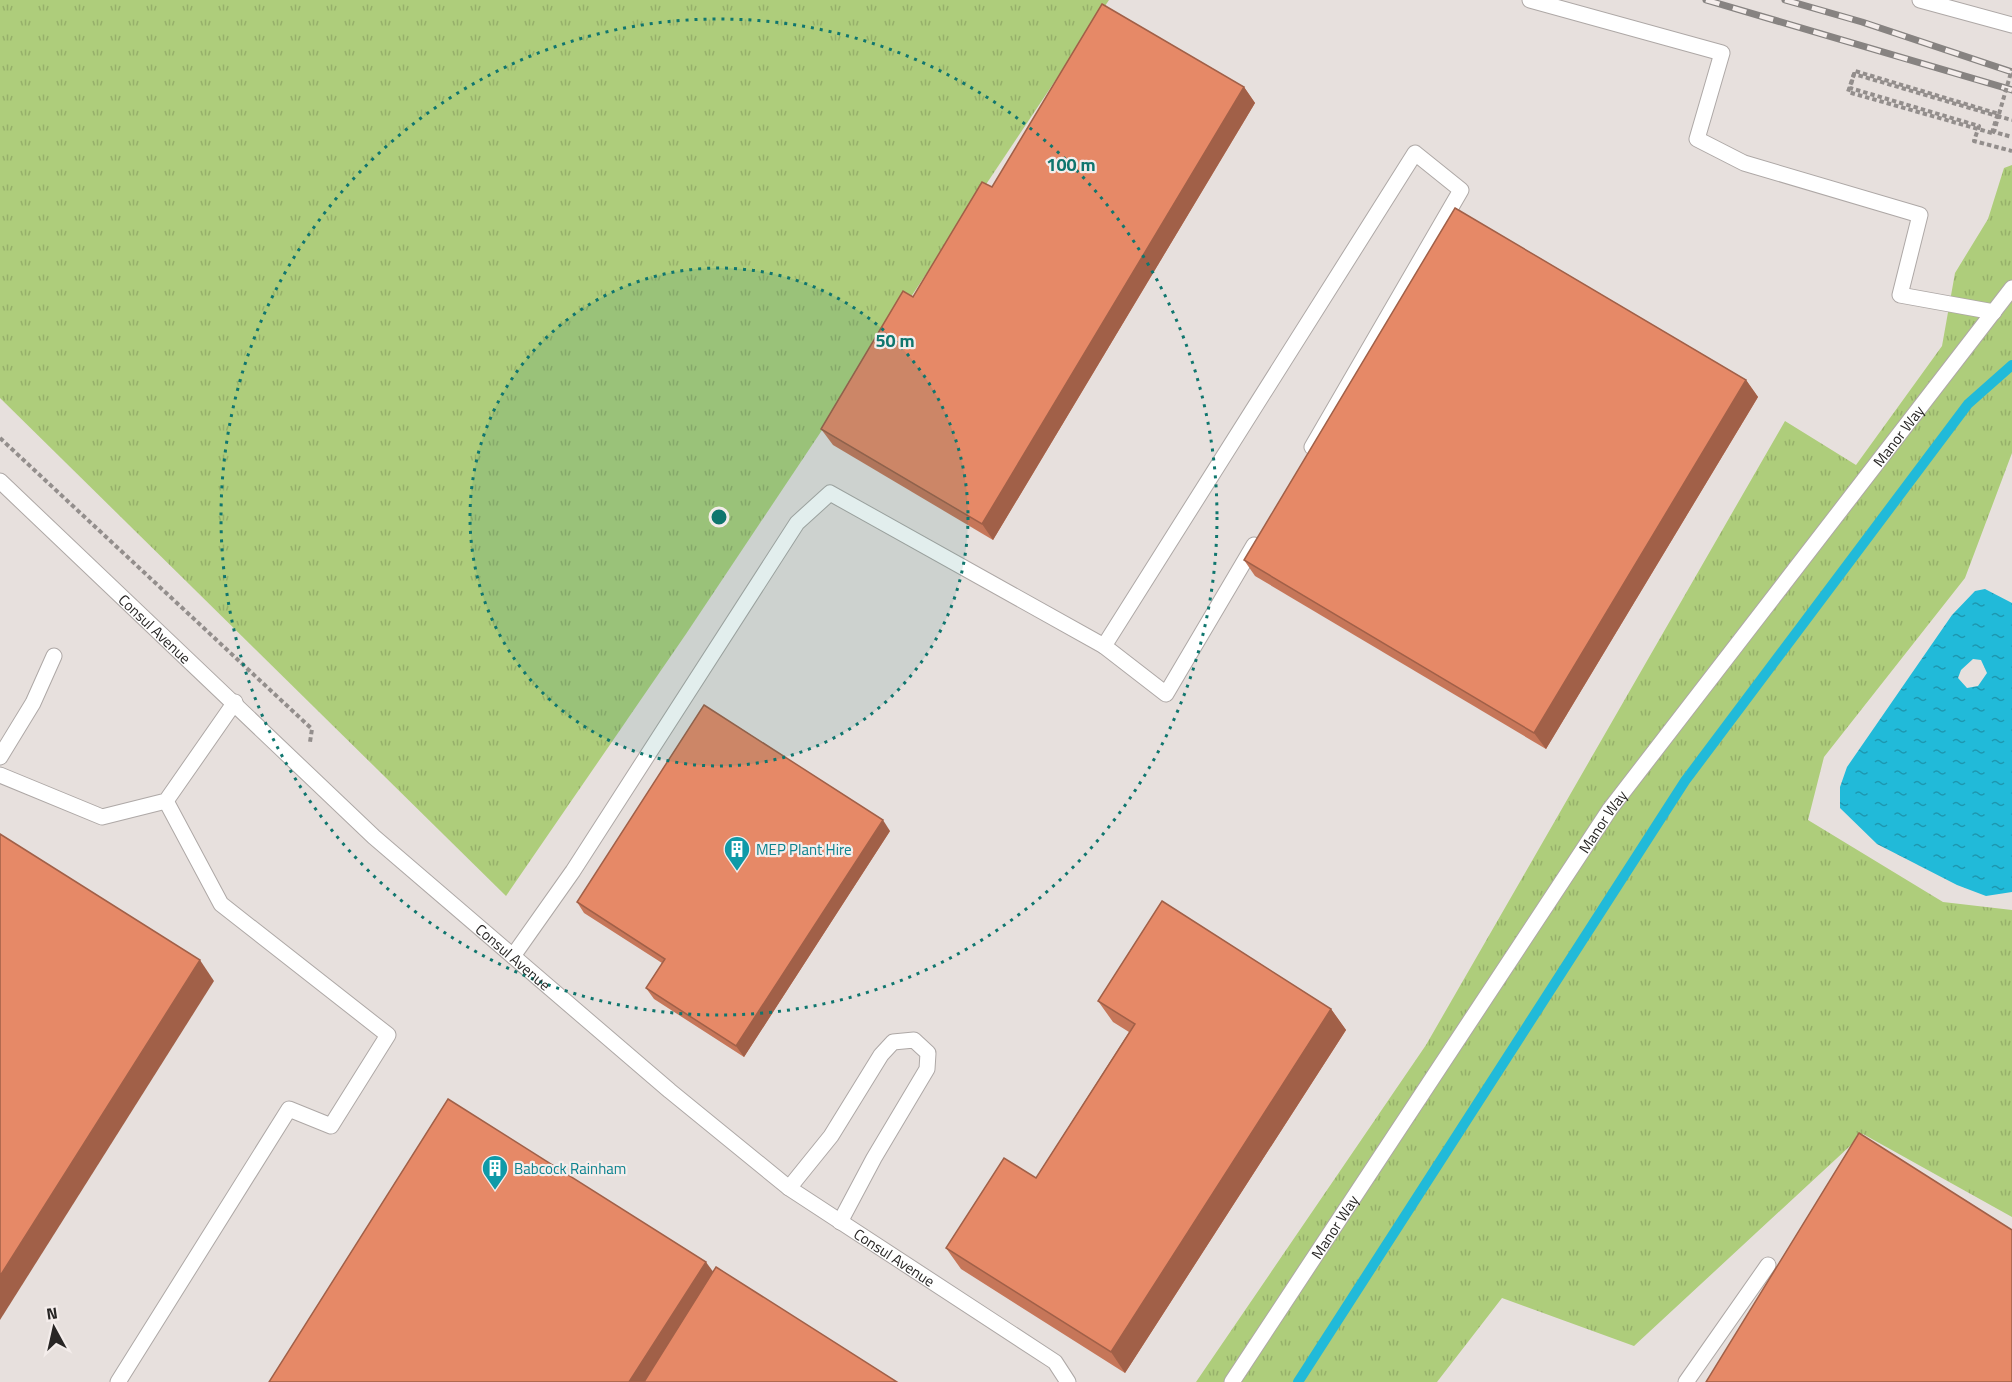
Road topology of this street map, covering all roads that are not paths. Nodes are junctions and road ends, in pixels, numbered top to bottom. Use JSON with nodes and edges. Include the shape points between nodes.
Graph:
{"nodes":[{"id":1,"x":1530,"y":0,"type":"edge"},
{"id":2,"x":1920,"y":0,"type":"edge"},
{"id":3,"x":2012,"y":25,"type":"edge"},
{"id":4,"x":2012,"y":288,"type":"edge"},
{"id":5,"x":1994,"y":312,"type":"junction"},
{"id":6,"x":1302,"y":465,"type":"edge"},
{"id":7,"x":0,"y":481,"type":"edge"},
{"id":8,"x":1260,"y":535,"type":"edge"},
{"id":9,"x":1104,"y":646,"type":"junction"},
{"id":10,"x":54,"y":656,"type":"dead end"},
{"id":11,"x":235,"y":702,"type":"junction"},
{"id":12,"x":0,"y":757,"type":"edge"},
{"id":13,"x":0,"y":776,"type":"edge"},
{"id":14,"x":166,"y":801,"type":"junction"},
{"id":15,"x":513,"y":956,"type":"junction"},
{"id":16,"x":789,"y":1188,"type":"junction"},
{"id":17,"x":840,"y":1222,"type":"junction"},
{"id":18,"x":1768,"y":1265,"type":"dead end"},
{"id":19,"x":118,"y":1382,"type":"edge"},
{"id":20,"x":1068,"y":1382,"type":"edge"},
{"id":21,"x":1232,"y":1382,"type":"edge"},
{"id":22,"x":1686,"y":1382,"type":"edge"}],
"edges":[{"from":1,"to":5,"type":"lane","via":[[1722,53],[1697,139],[1744,163],[1920,215],[1900,296]]},
{"from":2,"to":3,"type":"lane"},
{"from":4,"to":5,"type":"lane","name":"Manor Way"},
{"from":5,"to":21,"type":"lane","name":"Manor Way","via":[[1610,809]]},
{"from":6,"to":9,"type":"lane","via":[[1461,190],[1415,153]]},
{"from":7,"to":11,"type":"lane","name":"Consul Avenue"},
{"from":8,"to":9,"type":"lane","via":[[1166,693]]},
{"from":9,"to":15,"type":"lane","via":[[830,493],[797,523],[573,871]]},
{"from":10,"to":12,"type":"lane","via":[[33,703]]},
{"from":11,"to":14,"type":"lane"},
{"from":11,"to":15,"type":"lane","name":"Consul Avenue","via":[[374,837]]},
{"from":13,"to":14,"type":"lane","via":[[102,817]]},
{"from":14,"to":19,"type":"lane","via":[[221,904],[388,1035],[331,1126],[289,1109]]},
{"from":15,"to":16,"type":"lane","name":"Consul Avenue"},
{"from":16,"to":17,"type":"lane","name":"Consul Avenue"},
{"from":16,"to":17,"type":"lane","via":[[831,1136],[880,1055],[893,1042],[914,1040],[928,1053],[927,1069]]},
{"from":17,"to":20,"type":"lane","name":"Consul Avenue","via":[[1055,1362]]},
{"from":18,"to":22,"type":"lane"}]}
